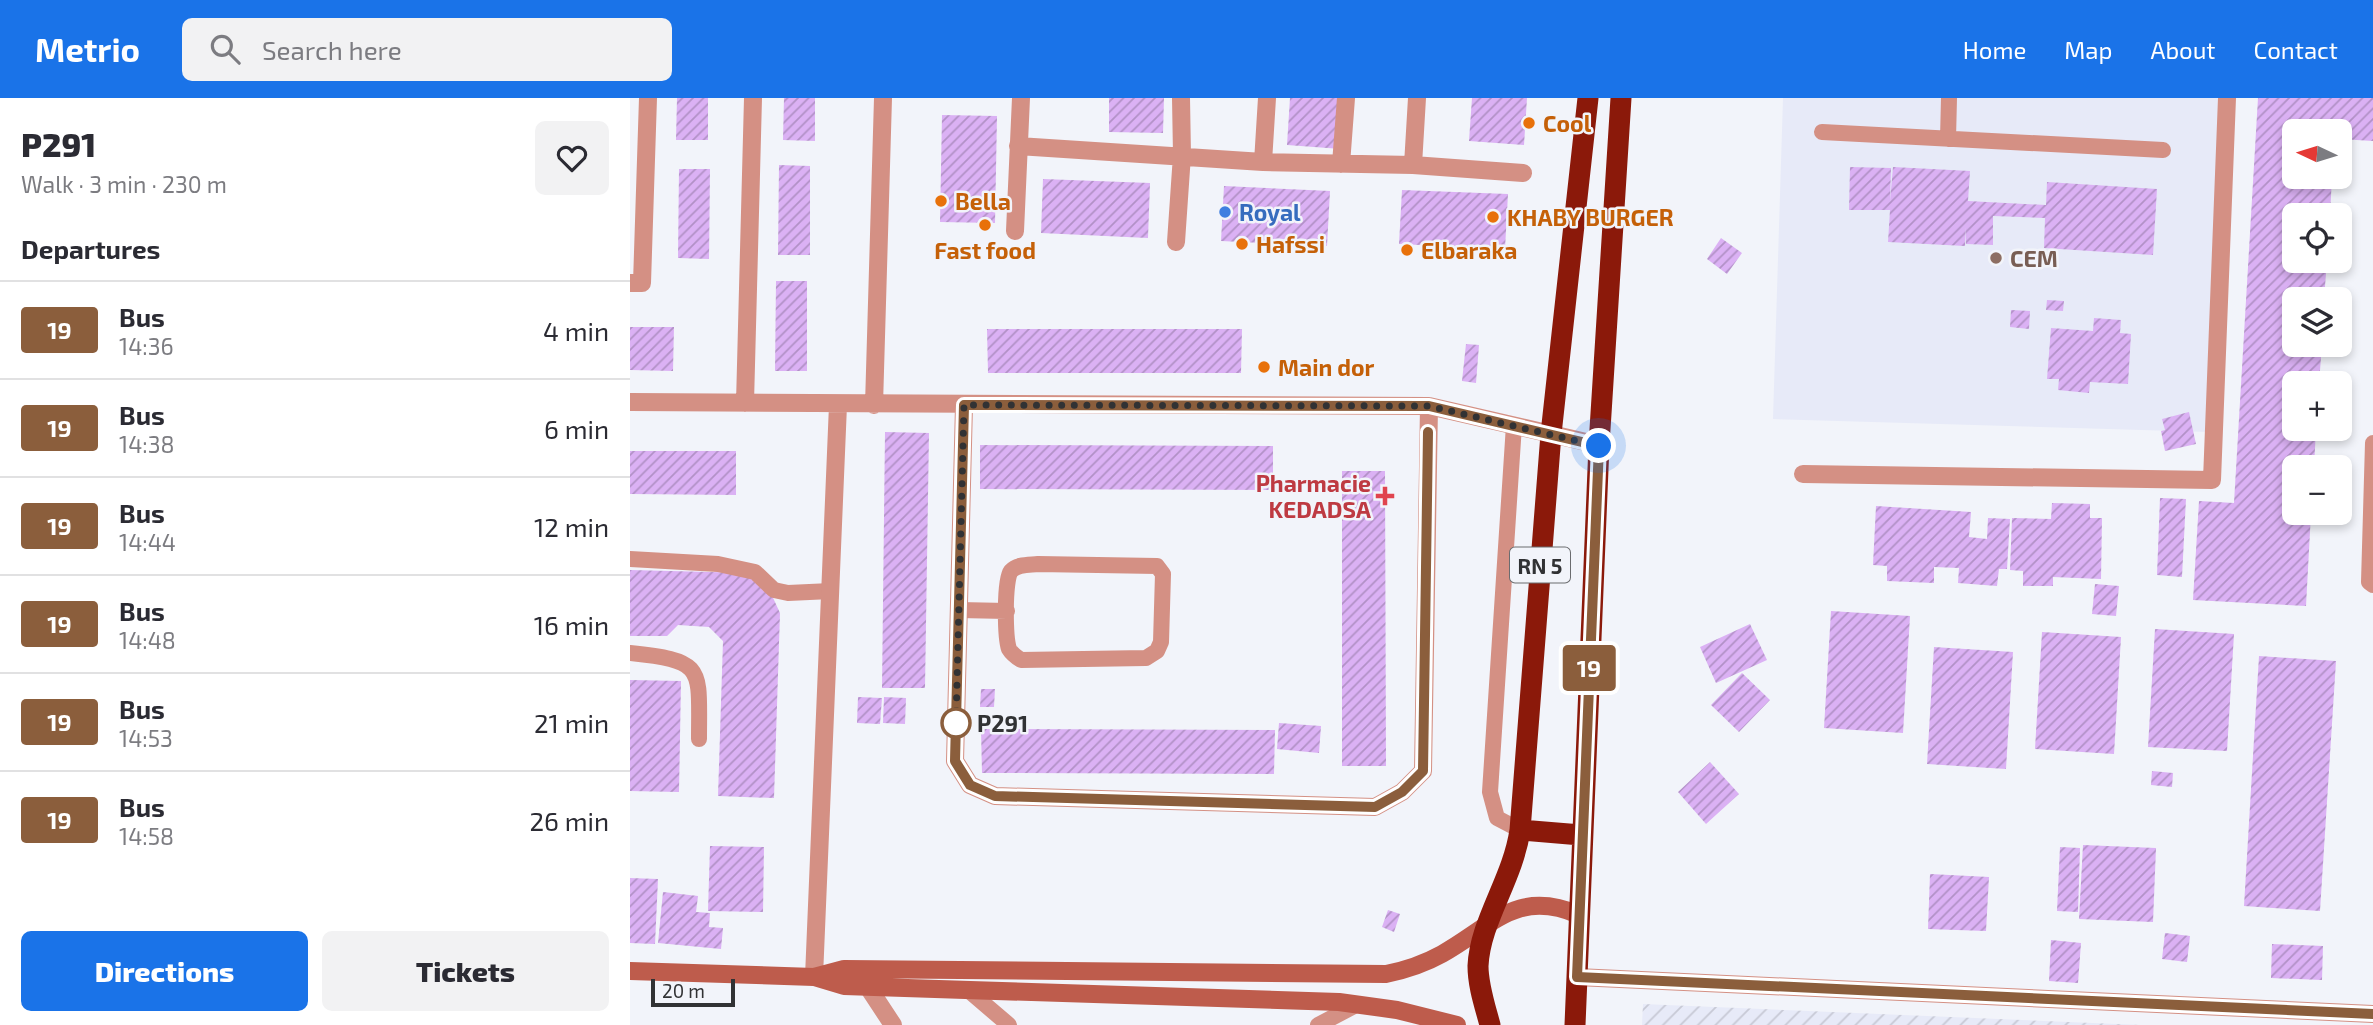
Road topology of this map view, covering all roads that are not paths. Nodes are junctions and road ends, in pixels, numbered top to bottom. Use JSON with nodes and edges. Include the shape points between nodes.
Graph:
{"nodes":[{"id":1,"x":648,"y":98,"type":"edge"},
{"id":2,"x":753,"y":98,"type":"edge"},
{"id":3,"x":883,"y":98,"type":"edge"},
{"id":4,"x":1021,"y":98,"type":"edge"},
{"id":5,"x":1181,"y":98,"type":"edge"},
{"id":6,"x":1267,"y":98,"type":"edge"},
{"id":7,"x":1346,"y":98,"type":"edge"},
{"id":8,"x":1417,"y":98,"type":"edge"},
{"id":9,"x":1588,"y":98,"type":"edge"},
{"id":10,"x":1620,"y":98,"type":"edge"},
{"id":11,"x":1949,"y":98,"type":"edge"},
{"id":12,"x":2227,"y":98,"type":"edge"},
{"id":13,"x":1822,"y":132,"type":"dead end"},
{"id":14,"x":1948,"y":139,"type":"junction"},
{"id":15,"x":1018,"y":146,"type":"junction"},
{"id":16,"x":2163,"y":150,"type":"dead end"},
{"id":17,"x":1182,"y":155,"type":"junction"},
{"id":18,"x":1263,"y":162,"type":"junction"},
{"id":19,"x":1341,"y":163,"type":"junction"},
{"id":20,"x":1413,"y":165,"type":"junction"},
{"id":21,"x":1523,"y":173,"type":"dead end"},
{"id":22,"x":1015,"y":231,"type":"dead end"},
{"id":23,"x":1176,"y":242,"type":"dead end"},
{"id":24,"x":630,"y":283,"type":"edge"},
{"id":25,"x":630,"y":402,"type":"edge"},
{"id":26,"x":745,"y":403,"type":"junction"},
{"id":27,"x":838,"y":405,"type":"junction"},
{"id":28,"x":874,"y":405,"type":"junction"},
{"id":29,"x":964,"y":405,"type":"junction"},
{"id":30,"x":1429,"y":406,"type":"junction"},
{"id":31,"x":1514,"y":425,"type":"junction"},
{"id":32,"x":1551,"y":434,"type":"junction"},
{"id":33,"x":2373,"y":443,"type":"edge"},
{"id":34,"x":1599,"y":446,"type":"junction"},
{"id":35,"x":1803,"y":474,"type":"dead end"},
{"id":36,"x":630,"y":559,"type":"edge"},
{"id":37,"x":2373,"y":584,"type":"edge"},
{"id":38,"x":831,"y":591,"type":"junction"},
{"id":39,"x":959,"y":610,"type":"junction"},
{"id":40,"x":1007,"y":611,"type":"junction"},
{"id":41,"x":630,"y":653,"type":"edge"},
{"id":42,"x":699,"y":739,"type":"dead end"},
{"id":43,"x":1520,"y":830,"type":"junction"},
{"id":44,"x":1581,"y":835,"type":"junction"},
{"id":45,"x":1579,"y":915,"type":"junction"},
{"id":46,"x":1488,"y":923,"type":"junction"},
{"id":47,"x":630,"y":971,"type":"edge"},
{"id":48,"x":814,"y":977,"type":"junction"},
{"id":49,"x":1577,"y":977,"type":"junction"},
{"id":50,"x":868,"y":987,"type":"junction"},
{"id":51,"x":968,"y":990,"type":"junction"},
{"id":52,"x":1358,"y":1004,"type":"junction"},
{"id":53,"x":2373,"y":1014,"type":"edge"},
{"id":54,"x":893,"y":1025,"type":"edge"},
{"id":55,"x":1009,"y":1025,"type":"edge"},
{"id":56,"x":1318,"y":1025,"type":"edge"},
{"id":57,"x":1457,"y":1025,"type":"edge"},
{"id":58,"x":1490,"y":1025,"type":"edge"},
{"id":59,"x":1575,"y":1025,"type":"edge"}],
"edges":[{"from":1,"to":24,"type":"street","via":[[642,283]]},
{"from":2,"to":26,"type":"street"},
{"from":3,"to":28,"type":"street"},
{"from":4,"to":15,"type":"street"},
{"from":5,"to":17,"type":"street"},
{"from":6,"to":18,"type":"street"},
{"from":7,"to":19,"type":"street"},
{"from":8,"to":20,"type":"street"},
{"from":9,"to":32,"type":"highway","number":"RN 5"},
{"from":10,"to":34,"type":"highway","number":"RN 5"},
{"from":11,"to":14,"type":"lane"},
{"from":12,"to":35,"type":"street","via":[[2212,480]]},
{"from":13,"to":14,"type":"lane"},
{"from":14,"to":16,"type":"lane"},
{"from":15,"to":17,"type":"street"},
{"from":15,"to":22,"type":"street"},
{"from":17,"to":18,"type":"street"},
{"from":17,"to":23,"type":"street"},
{"from":18,"to":19,"type":"street"},
{"from":19,"to":20,"type":"street"},
{"from":20,"to":21,"type":"street"},
{"from":25,"to":26,"type":"street"},
{"from":26,"to":27,"type":"street"},
{"from":27,"to":28,"type":"street"},
{"from":27,"to":38,"type":"street"},
{"from":28,"to":29,"type":"street"},
{"from":29,"to":30,"type":"street"},
{"from":29,"to":39,"type":"street"},
{"from":30,"to":31,"type":"street"},
{"from":30,"to":39,"type":"street","via":[[1423,771],[1402,792],[1375,807],[995,796],[970,785],[955,761]]},
{"from":31,"to":32,"type":"street"},
{"from":31,"to":43,"type":"lane","via":[[1490,792],[1497,818]]},
{"from":32,"to":34,"type":"street"},
{"from":32,"to":43,"type":"highway","number":"RN 5"},
{"from":33,"to":37,"type":"lane","via":[[2369,582]]},
{"from":34,"to":44,"type":"highway","number":"RN 5"},
{"from":36,"to":38,"type":"lane","via":[[718,564],[755,572],[774,590]]},
{"from":38,"to":48,"type":"street"},
{"from":39,"to":40,"type":"lane"},
{"from":40,"to":40,"type":"lane","via":[[1006,584],[1018,566],[1157,566],[1163,574],[1161,642],[1146,658],[1021,660],[1008,647]]},
{"from":41,"to":42,"type":"lane","via":[[671,657],[688,664],[699,683]]},
{"from":43,"to":44,"type":"highway"},
{"from":43,"to":46,"type":"highway","number":"RN 5","via":[[1513,868]]},
{"from":44,"to":45,"type":"highway","number":"RN 5"},
{"from":45,"to":46,"type":"street","via":[[1554,906],[1526,906]]},
{"from":45,"to":49,"type":"highway","number":"RN 5"},
{"from":46,"to":48,"type":"street","via":[[1426,963],[1386,974],[844,969]]},
{"from":46,"to":58,"type":"highway","number":"RN 5","via":[[1478,965]]},
{"from":47,"to":48,"type":"street"},
{"from":48,"to":50,"type":"street"},
{"from":49,"to":53,"type":"street"},
{"from":49,"to":59,"type":"highway","number":"RN 5"},
{"from":50,"to":51,"type":"street"},
{"from":50,"to":54,"type":"street"},
{"from":51,"to":52,"type":"street"},
{"from":51,"to":55,"type":"lane"},
{"from":52,"to":56,"type":"lane"},
{"from":52,"to":57,"type":"street"}]}
